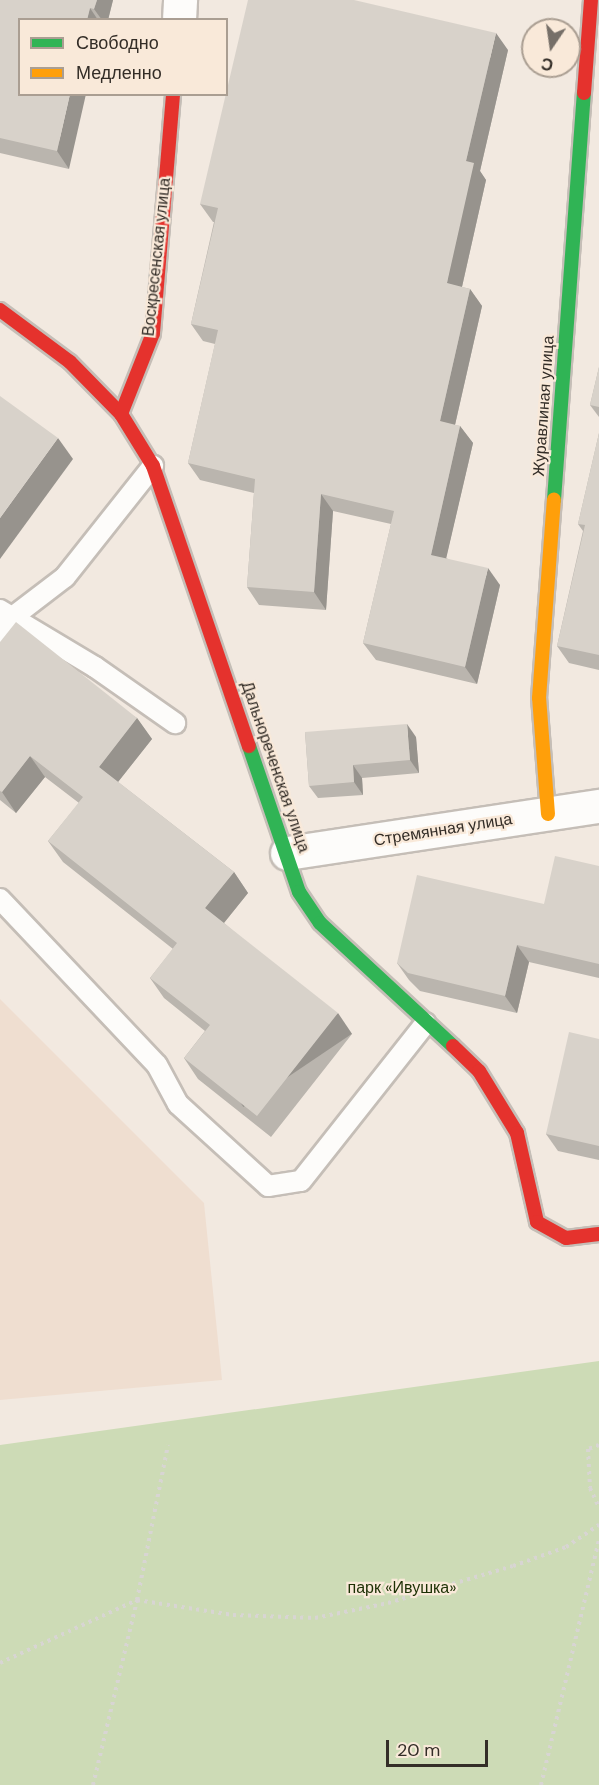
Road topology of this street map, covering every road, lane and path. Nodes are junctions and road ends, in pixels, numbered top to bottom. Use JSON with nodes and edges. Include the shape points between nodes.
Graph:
{"nodes":[{"id":1,"x":180,"y":0,"type":"edge"},
{"id":2,"x":591,"y":0,"type":"edge"},
{"id":3,"x":179,"y":18,"type":"edge"},
{"id":4,"x":172,"y":96,"type":"edge"},
{"id":5,"x":0,"y":310,"type":"edge"},
{"id":6,"x":121,"y":414,"type":"junction"},
{"id":7,"x":153,"y":465,"type":"junction"},
{"id":8,"x":7,"y":613,"type":"edge"},
{"id":9,"x":0,"y":634,"type":"edge"},
{"id":10,"x":175,"y":723,"type":"dead end"},
{"id":11,"x":599,"y":806,"type":"edge"},
{"id":12,"x":548,"y":814,"type":"junction"},
{"id":13,"x":287,"y":854,"type":"junction"},
{"id":14,"x":0,"y":899,"type":"edge"},
{"id":15,"x":426,"y":1023,"type":"junction"},
{"id":16,"x":599,"y":1234,"type":"edge"},
{"id":17,"x":168,"y":1445,"type":"dead end"},
{"id":18,"x":599,"y":1445,"type":"edge"},
{"id":19,"x":599,"y":1507,"type":"edge"},
{"id":20,"x":599,"y":1525,"type":"edge"},
{"id":21,"x":599,"y":1540,"type":"edge"},
{"id":22,"x":137,"y":1600,"type":"junction"},
{"id":23,"x":0,"y":1663,"type":"edge"},
{"id":24,"x":93,"y":1785,"type":"edge"},
{"id":25,"x":541,"y":1785,"type":"edge"}],
"edges":[{"from":1,"to":3,"type":"street"},
{"from":2,"to":12,"type":"street","name":"Журавлиная улица","via":[[539,698]]},
{"from":4,"to":6,"type":"street","name":"Воскресенская улица","via":[[153,333]]},
{"from":5,"to":6,"type":"street","name":"Дальнореченская улица","via":[[70,362]]},
{"from":6,"to":7,"type":"street","name":"Дальнореченская улица"},
{"from":7,"to":8,"type":"lane","via":[[65,577]]},
{"from":7,"to":13,"type":"street","name":"Дальнореченская улица"},
{"from":8,"to":9,"type":"lane"},
{"from":8,"to":10,"type":"lane"},
{"from":11,"to":12,"type":"street","name":"Стремянная улица"},
{"from":12,"to":13,"type":"street","name":"Стремянная улица"},
{"from":13,"to":15,"type":"street","name":"Дальнореченская улица","via":[[299,892],[320,923]]},
{"from":14,"to":15,"type":"lane","via":[[157,1065],[178,1104],[268,1186],[301,1180]]},
{"from":15,"to":16,"type":"street","name":"Дальнореченская улица","via":[[479,1071],[517,1133],[537,1222],[566,1238]]},
{"from":17,"to":22,"type":"path"},
{"from":18,"to":19,"type":"path","via":[[588,1449],[590,1488]]},
{"from":20,"to":22,"type":"path","via":[[566,1547],[513,1566],[388,1603],[315,1618],[233,1615]]},
{"from":21,"to":25,"type":"path"},
{"from":22,"to":23,"type":"path"},
{"from":22,"to":24,"type":"path"}]}
